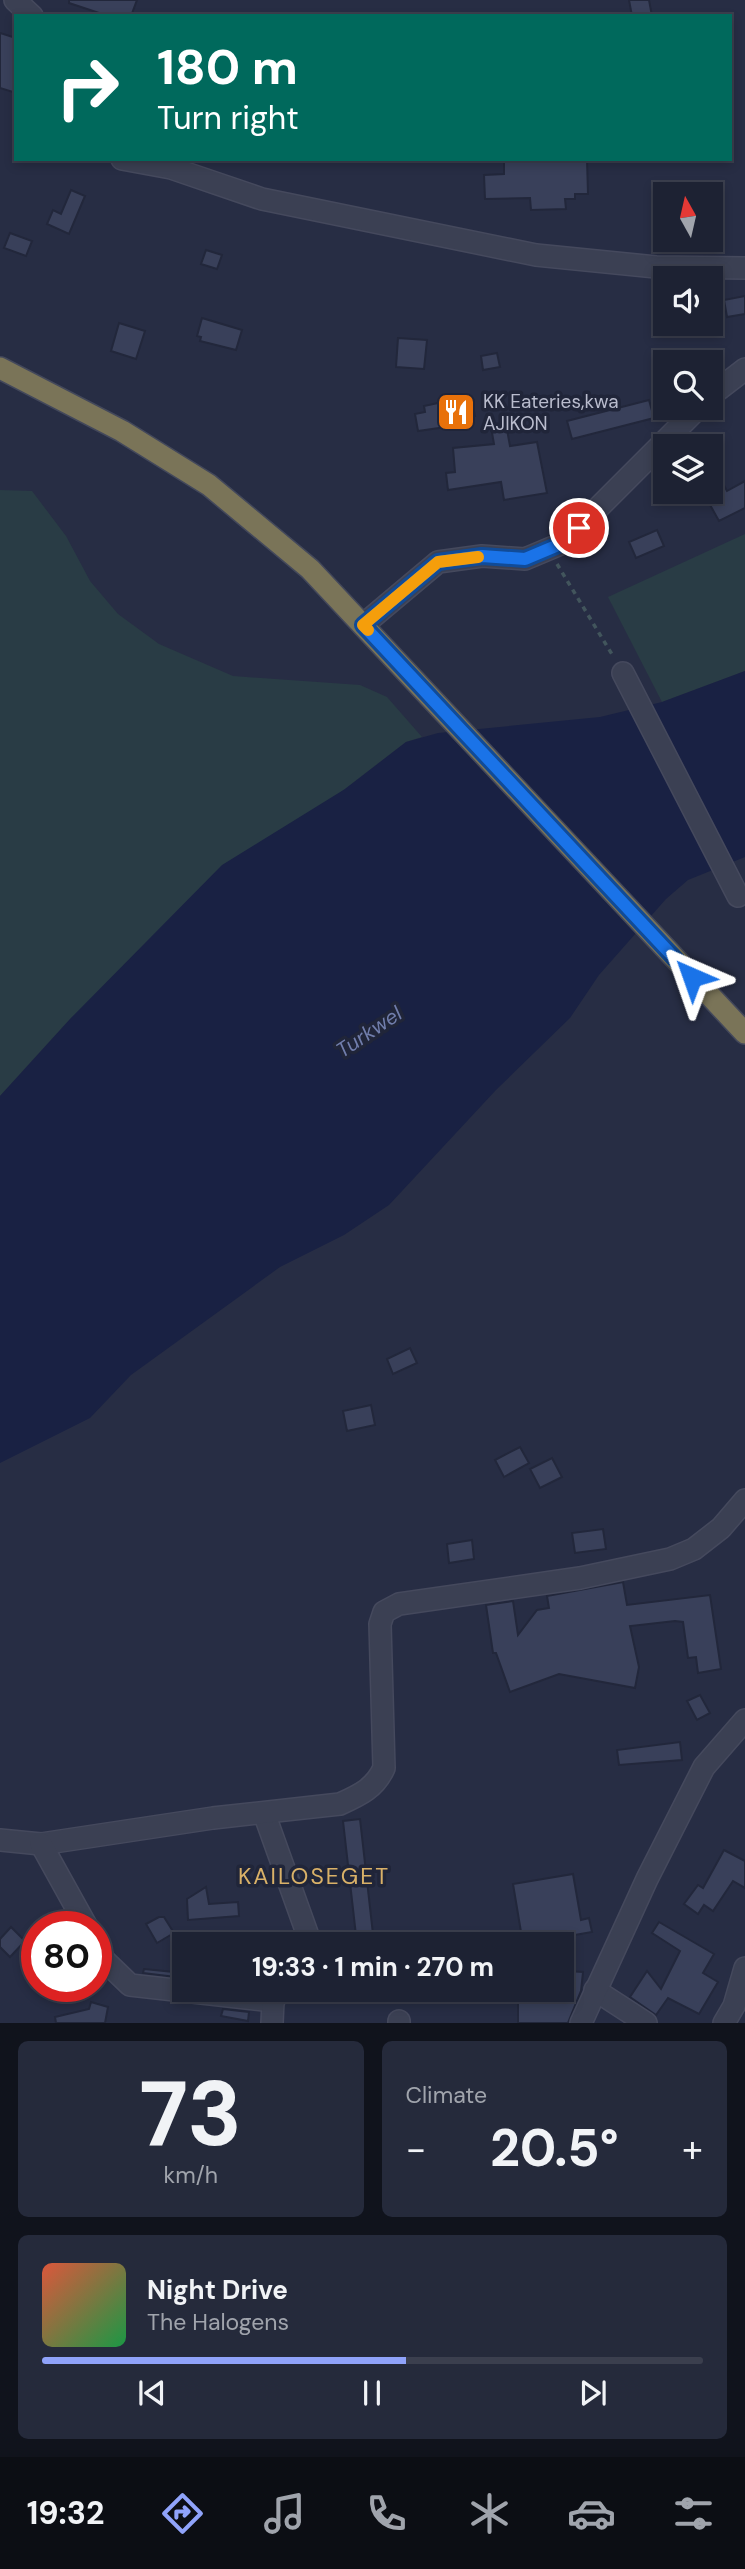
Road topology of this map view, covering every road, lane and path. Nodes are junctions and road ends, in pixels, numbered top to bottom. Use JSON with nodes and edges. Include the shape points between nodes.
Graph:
{"nodes":[{"id":1,"x":15,"y":0,"type":"edge"},
{"id":2,"x":30,"y":14,"type":"edge"},
{"id":3,"x":133,"y":161,"type":"edge"},
{"id":4,"x":745,"y":268,"type":"edge"},
{"id":5,"x":0,"y":368,"type":"edge"},
{"id":6,"x":745,"y":369,"type":"edge"},
{"id":7,"x":723,"y":386,"type":"edge"},
{"id":8,"x":686,"y":420,"type":"edge"},
{"id":9,"x":548,"y":550,"type":"junction"},
{"id":10,"x":363,"y":625,"type":"junction"},
{"id":11,"x":623,"y":673,"type":"joint"},
{"id":12,"x":738,"y":896,"type":"dead end"},
{"id":13,"x":745,"y":1033,"type":"edge"},
{"id":14,"x":745,"y":1500,"type":"edge"},
{"id":15,"x":745,"y":1720,"type":"edge"},
{"id":16,"x":264,"y":1813,"type":"junction"},
{"id":17,"x":0,"y":1840,"type":"edge"},
{"id":18,"x":41,"y":1844,"type":"junction"},
{"id":19,"x":78,"y":1911,"type":"edge"},
{"id":20,"x":307,"y":1932,"type":"edge"},
{"id":21,"x":112,"y":1968,"type":"edge"},
{"id":22,"x":744,"y":1980,"type":"edge"},
{"id":23,"x":172,"y":1988,"type":"edge"},
{"id":24,"x":595,"y":1990,"type":"junction"},
{"id":25,"x":276,"y":2002,"type":"edge"},
{"id":26,"x":272,"y":2023,"type":"edge"},
{"id":27,"x":581,"y":2023,"type":"edge"},
{"id":28,"x":646,"y":2023,"type":"edge"},
{"id":29,"x":724,"y":2023,"type":"edge"}],
"edges":[{"from":1,"to":2,"type":"street"},
{"from":3,"to":4,"type":"street","via":[[171,168],[262,199],[536,255],[656,267]]},
{"from":5,"to":10,"type":"highway","via":[[122,431],[209,485],[310,569]]},
{"from":6,"to":7,"type":"street"},
{"from":8,"to":9,"type":"street","via":[[572,535]]},
{"from":9,"to":10,"type":"street","via":[[525,559],[482,556],[438,562]]},
{"from":9,"to":11,"type":"path"},
{"from":10,"to":13,"type":"highway"},
{"from":11,"to":12,"type":"street"},
{"from":14,"to":16,"type":"street","via":[[721,1528],[677,1557],[580,1578],[390,1607],[380,1624],[384,1768],[377,1783],[340,1804]]},
{"from":15,"to":24,"type":"street","via":[[704,1767]]},
{"from":16,"to":18,"type":"street"},
{"from":16,"to":20,"type":"street"},
{"from":17,"to":18,"type":"street"},
{"from":18,"to":19,"type":"street"},
{"from":21,"to":23,"type":"street","via":[[130,1985]]},
{"from":22,"to":29,"type":"street"},
{"from":24,"to":27,"type":"street"},
{"from":24,"to":28,"type":"street"},
{"from":25,"to":26,"type":"street"}]}
